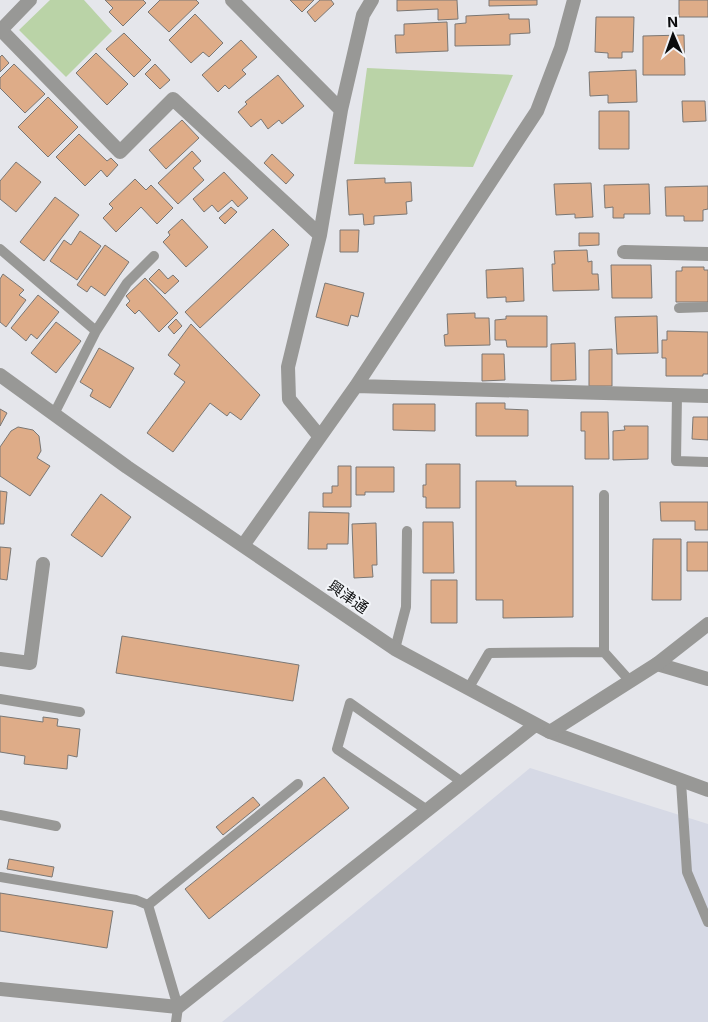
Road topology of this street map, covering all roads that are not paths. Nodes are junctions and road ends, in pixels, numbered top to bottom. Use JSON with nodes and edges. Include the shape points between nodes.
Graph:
{"nodes":[{"id":1,"x":30,"y":0,"type":"edge"},
{"id":2,"x":232,"y":0,"type":"edge"},
{"id":3,"x":372,"y":0,"type":"edge"},
{"id":4,"x":574,"y":0,"type":"edge"},
{"id":5,"x":0,"y":30,"type":"edge"},
{"id":6,"x":341,"y":110,"type":"junction"},
{"id":7,"x":320,"y":235,"type":"junction"},
{"id":8,"x":0,"y":250,"type":"edge"},
{"id":9,"x":624,"y":252,"type":"dead end"},
{"id":10,"x":708,"y":254,"type":"edge"},
{"id":11,"x":154,"y":256,"type":"dead end"},
{"id":12,"x":708,"y":307,"type":"edge"},
{"id":13,"x":679,"y":308,"type":"dead end"},
{"id":14,"x":96,"y":331,"type":"junction"},
{"id":15,"x":0,"y":375,"type":"edge"},
{"id":16,"x":356,"y":386,"type":"junction"},
{"id":17,"x":677,"y":395,"type":"junction"},
{"id":18,"x":708,"y":396,"type":"edge"},
{"id":19,"x":54,"y":414,"type":"junction"},
{"id":20,"x":320,"y":437,"type":"junction"},
{"id":21,"x":708,"y":462,"type":"edge"},
{"id":22,"x":604,"y":495,"type":"dead end"},
{"id":23,"x":407,"y":531,"type":"dead end"},
{"id":24,"x":244,"y":544,"type":"junction"},
{"id":25,"x":43,"y":564,"type":"dead end"},
{"id":26,"x":708,"y":624,"type":"edge"},
{"id":27,"x":395,"y":649,"type":"junction"},
{"id":28,"x":604,"y":652,"type":"junction"},
{"id":29,"x":0,"y":659,"type":"edge"},
{"id":30,"x":657,"y":664,"type":"junction"},
{"id":31,"x":708,"y":679,"type":"edge"},
{"id":32,"x":630,"y":681,"type":"junction"},
{"id":33,"x":468,"y":689,"type":"junction"},
{"id":34,"x":0,"y":700,"type":"edge"},
{"id":35,"x":80,"y":712,"type":"dead end"},
{"id":36,"x":535,"y":724,"type":"junction"},
{"id":37,"x":550,"y":732,"type":"junction"},
{"id":38,"x":462,"y":782,"type":"junction"},
{"id":39,"x":681,"y":782,"type":"junction"},
{"id":40,"x":298,"y":784,"type":"dead end"},
{"id":41,"x":708,"y":790,"type":"edge"},
{"id":42,"x":427,"y":810,"type":"junction"},
{"id":43,"x":0,"y":815,"type":"edge"},
{"id":44,"x":56,"y":826,"type":"dead end"},
{"id":45,"x":0,"y":877,"type":"edge"},
{"id":46,"x":148,"y":904,"type":"junction"},
{"id":47,"x":708,"y":922,"type":"edge"},
{"id":48,"x":0,"y":989,"type":"edge"},
{"id":49,"x":178,"y":1007,"type":"junction"},
{"id":50,"x":176,"y":1022,"type":"edge"}],
"edges":[{"from":1,"to":5,"type":"street"},
{"from":2,"to":6,"type":"street"},
{"from":3,"to":6,"type":"street","via":[[363,15]]},
{"from":4,"to":16,"type":"street","via":[[561,48],[537,111]]},
{"from":5,"to":7,"type":"street","via":[[120,152],[173,99]]},
{"from":6,"to":7,"type":"street"},
{"from":7,"to":20,"type":"street","via":[[288,367],[289,399]]},
{"from":8,"to":14,"type":"lane"},
{"from":9,"to":10,"type":"street"},
{"from":11,"to":14,"type":"lane","via":[[127,283]]},
{"from":12,"to":13,"type":"lane"},
{"from":14,"to":19,"type":"lane"},
{"from":15,"to":19,"type":"street","name":"興津通"},
{"from":16,"to":17,"type":"street"},
{"from":16,"to":20,"type":"street"},
{"from":17,"to":18,"type":"street"},
{"from":17,"to":21,"type":"lane","via":[[676,461]]},
{"from":19,"to":24,"type":"street","name":"興津通","via":[[127,467]]},
{"from":20,"to":24,"type":"street"},
{"from":22,"to":28,"type":"lane"},
{"from":23,"to":27,"type":"lane","via":[[406,607]]},
{"from":24,"to":27,"type":"street","name":"興津通"},
{"from":25,"to":29,"type":"street","via":[[30,663]]},
{"from":26,"to":30,"type":"street"},
{"from":27,"to":33,"type":"street","name":"興津通"},
{"from":28,"to":32,"type":"lane"},
{"from":28,"to":33,"type":"lane","via":[[489,653]]},
{"from":30,"to":31,"type":"street"},
{"from":30,"to":32,"type":"street"},
{"from":32,"to":37,"type":"street"},
{"from":33,"to":36,"type":"street","name":"興津通"},
{"from":34,"to":35,"type":"lane"},
{"from":36,"to":37,"type":"street","name":"興津通"},
{"from":36,"to":38,"type":"street"},
{"from":37,"to":39,"type":"street","name":"興津通"},
{"from":38,"to":42,"type":"street"},
{"from":38,"to":42,"type":"lane","via":[[350,703],[337,749]]},
{"from":39,"to":41,"type":"street","name":"興津通"},
{"from":39,"to":47,"type":"lane","via":[[687,872]]},
{"from":40,"to":46,"type":"lane"},
{"from":42,"to":49,"type":"street"},
{"from":43,"to":44,"type":"lane"},
{"from":45,"to":46,"type":"lane"},
{"from":46,"to":49,"type":"lane"},
{"from":48,"to":49,"type":"street"},
{"from":49,"to":50,"type":"lane"}]}
